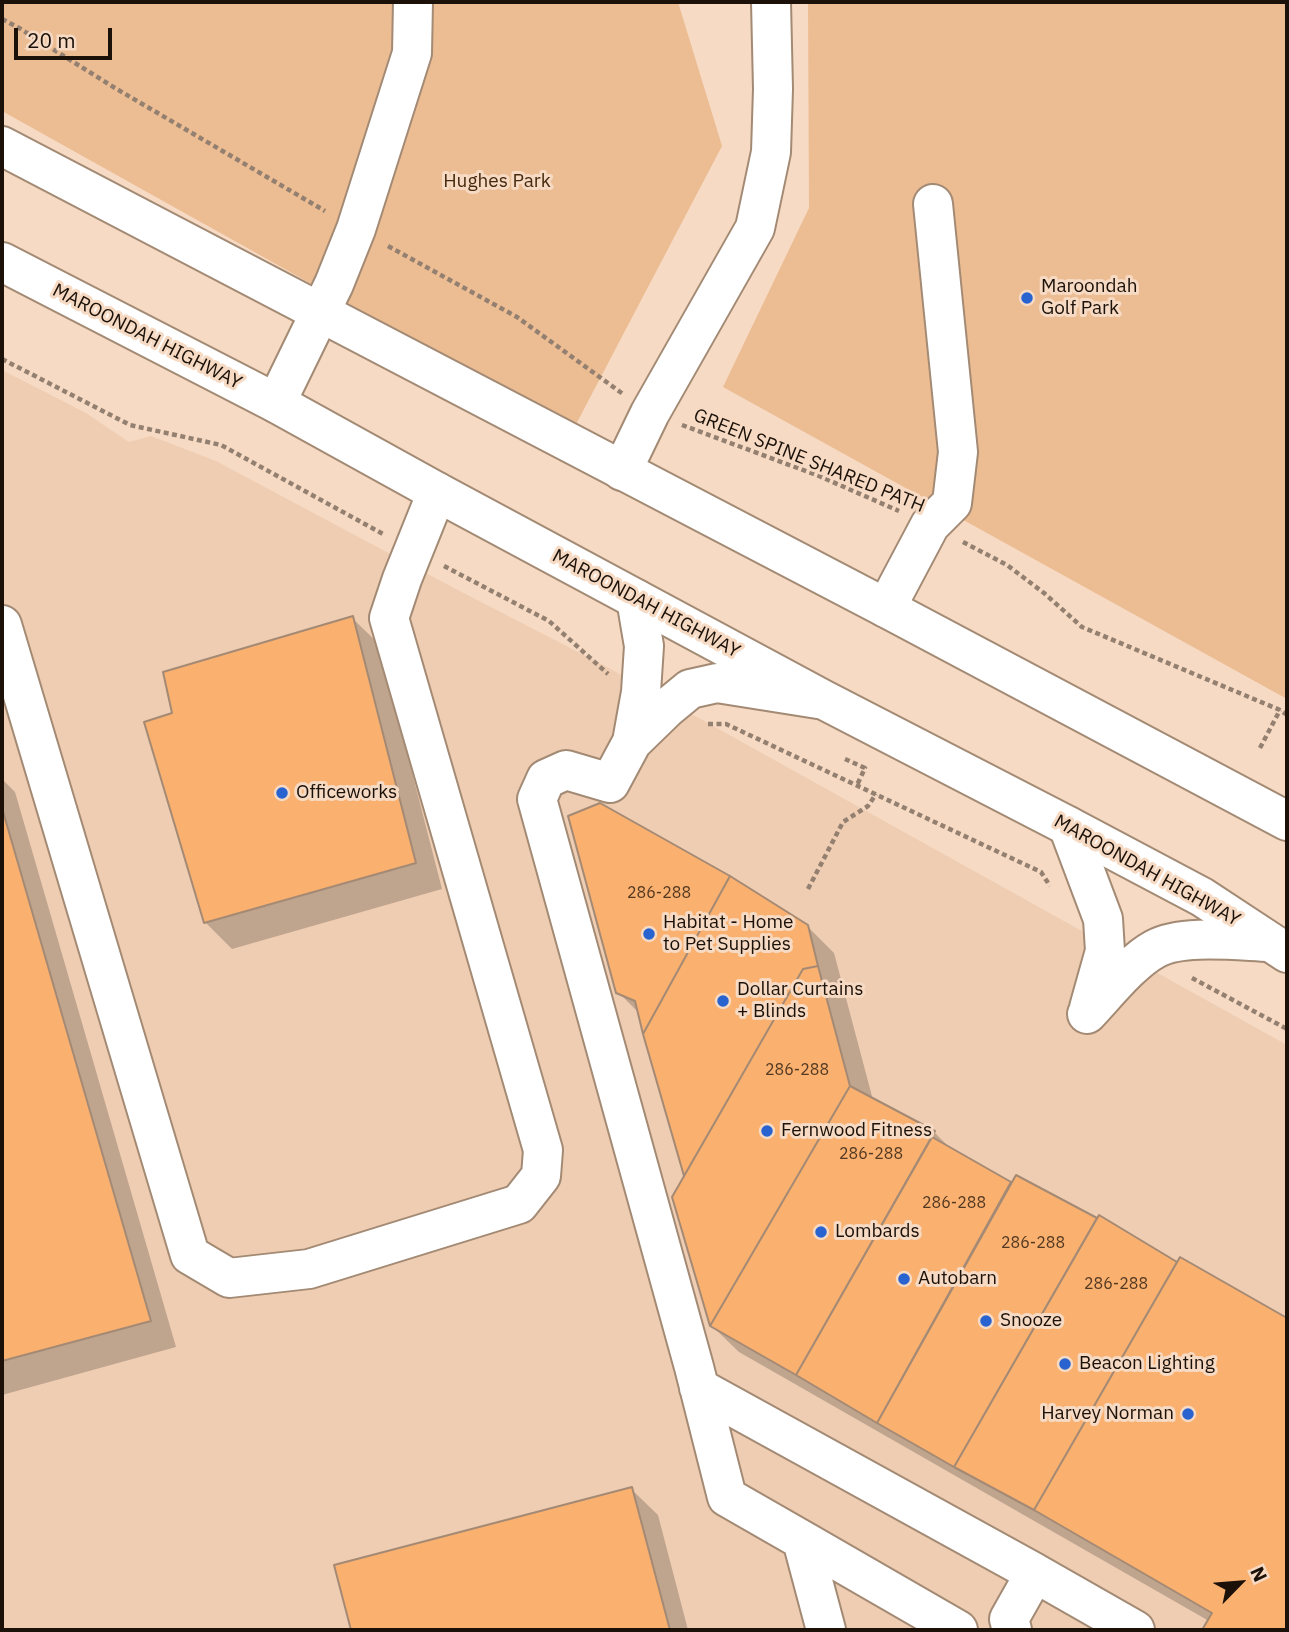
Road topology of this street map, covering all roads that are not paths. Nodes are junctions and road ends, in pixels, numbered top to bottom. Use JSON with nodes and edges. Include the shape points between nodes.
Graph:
{"nodes":[{"id":1,"x":413,"y":2,"type":"edge"},
{"id":2,"x":771,"y":2,"type":"edge"},
{"id":3,"x":2,"y":146,"type":"edge"},
{"id":4,"x":933,"y":204,"type":"dead end"},
{"id":5,"x":2,"y":262,"type":"edge"},
{"id":6,"x":319,"y":313,"type":"junction"},
{"id":7,"x":276,"y":403,"type":"junction"},
{"id":8,"x":621,"y":471,"type":"junction"},
{"id":9,"x":437,"y":492,"type":"junction"},
{"id":10,"x":636,"y":599,"type":"junction"},
{"id":11,"x":886,"y":608,"type":"junction"},
{"id":12,"x":2,"y":625,"type":"edge"},
{"id":13,"x":824,"y":700,"type":"junction"},
{"id":14,"x":632,"y":742,"type":"junction"},
{"id":15,"x":1287,"y":821,"type":"edge"},
{"id":16,"x":1068,"y":826,"type":"junction"},
{"id":17,"x":1278,"y":947,"type":"edge"},
{"id":18,"x":699,"y":1388,"type":"junction"},
{"id":19,"x":802,"y":1540,"type":"junction"},
{"id":20,"x":1035,"y":1573,"type":"junction"},
{"id":21,"x":826,"y":1630,"type":"edge"},
{"id":22,"x":958,"y":1630,"type":"edge"},
{"id":23,"x":1012,"y":1630,"type":"edge"},
{"id":24,"x":1135,"y":1630,"type":"edge"}],
"edges":[{"from":1,"to":6,"type":"main road","via":[[412,53],[356,229]]},
{"from":2,"to":8,"type":"main road","via":[[771,152],[755,228]]},
{"from":3,"to":6,"type":"main road"},
{"from":4,"to":11,"type":"main road","via":[[958,452],[953,503],[930,525]]},
{"from":5,"to":7,"type":"main road","name":"MAROONDAH HIGHWAY"},
{"from":6,"to":7,"type":"main road"},
{"from":6,"to":8,"type":"main road"},
{"from":7,"to":9,"type":"main road","name":"MAROONDAH HIGHWAY"},
{"from":8,"to":11,"type":"main road"},
{"from":9,"to":10,"type":"main road","name":"MAROONDAH HIGHWAY"},
{"from":9,"to":12,"type":"main road","via":[[389,618],[543,1150],[541,1176],[519,1205],[309,1269],[229,1278],[190,1255]]},
{"from":10,"to":13,"type":"main road","name":"MAROONDAH HIGHWAY"},
{"from":10,"to":14,"type":"main road","via":[[644,646]]},
{"from":11,"to":15,"type":"main road"},
{"from":13,"to":14,"type":"main road","via":[[717,683],[690,689]]},
{"from":13,"to":16,"type":"main road","name":"MAROONDAH HIGHWAY"},
{"from":14,"to":18,"type":"main road","via":[[610,783],[566,770],[546,779],[537,799]]},
{"from":16,"to":17,"type":"main road","name":"MAROONDAH HIGHWAY","via":[[1202,897]]},
{"from":16,"to":17,"type":"main road","via":[[1103,919],[1105,951],[1087,1014],[1155,948],[1186,941]]},
{"from":18,"to":19,"type":"main road","via":[[727,1497]]},
{"from":18,"to":20,"type":"main road"},
{"from":19,"to":21,"type":"main road"},
{"from":19,"to":22,"type":"main road"},
{"from":20,"to":23,"type":"main road","via":[[1009,1619]]},
{"from":20,"to":24,"type":"main road"}]}
